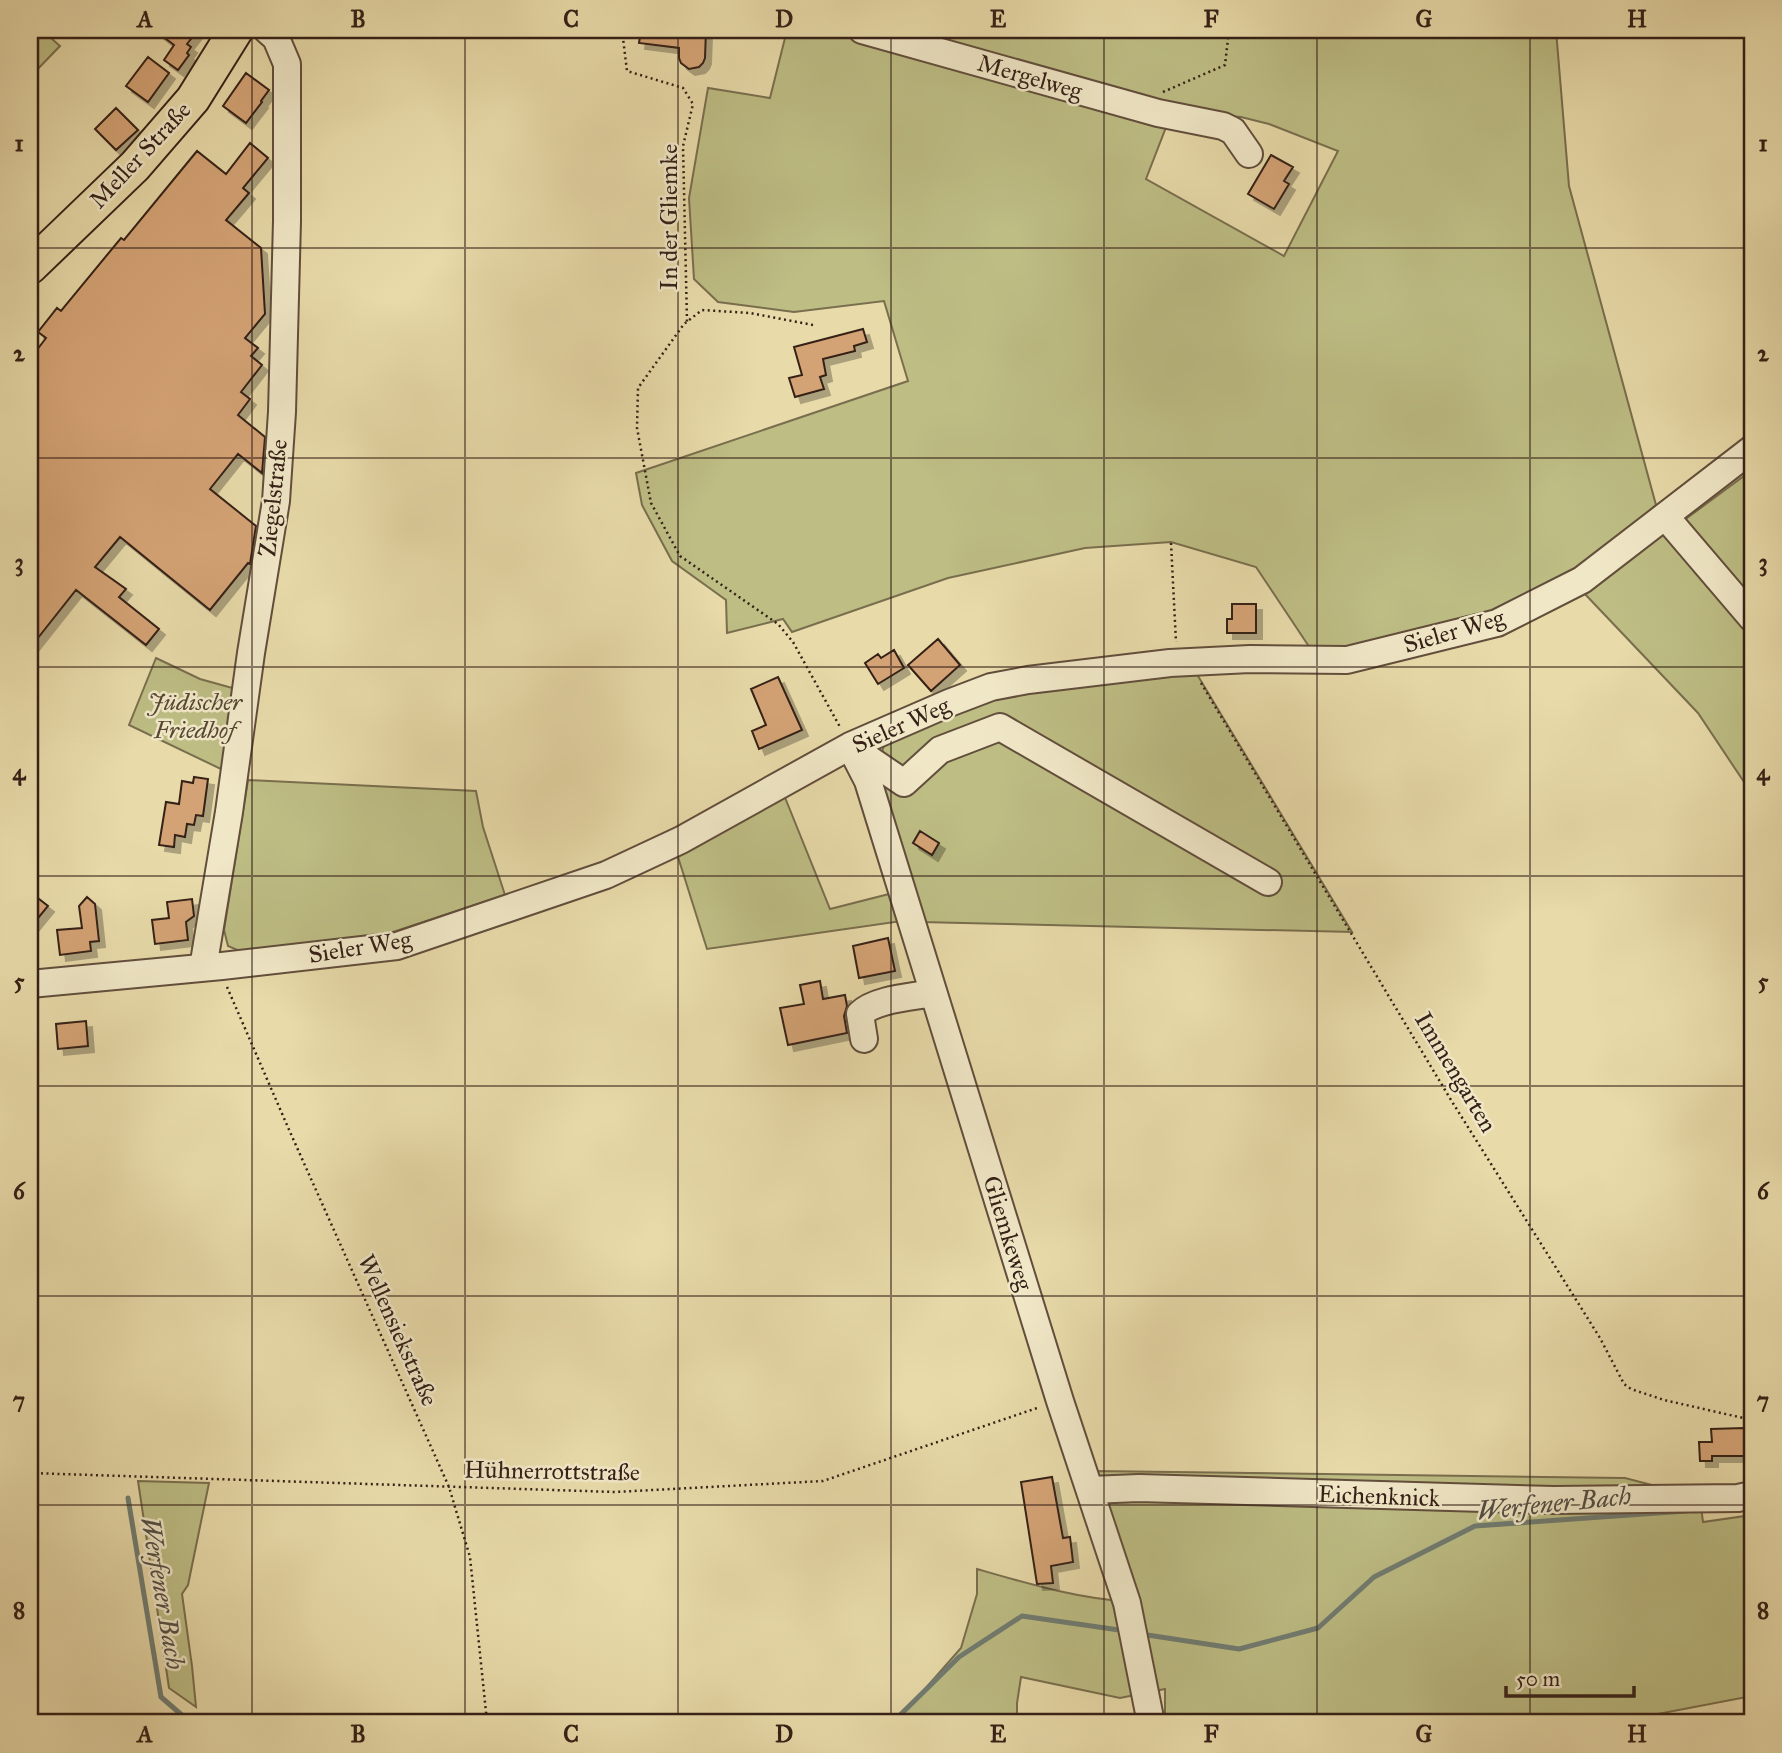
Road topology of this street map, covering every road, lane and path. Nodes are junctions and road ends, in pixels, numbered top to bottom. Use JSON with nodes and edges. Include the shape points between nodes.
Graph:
{"nodes":[{"id":1,"x":236,"y":30,"type":"edge"},
{"id":2,"x":267,"y":30,"type":"edge"},
{"id":3,"x":622,"y":30,"type":"edge"},
{"id":4,"x":862,"y":30,"type":"edge"},
{"id":5,"x":1229,"y":30,"type":"edge"},
{"id":6,"x":1132,"y":105,"type":"junction"},
{"id":7,"x":1249,"y":155,"type":"dead end"},
{"id":8,"x":30,"y":267,"type":"edge"},
{"id":9,"x":687,"y":322,"type":"junction"},
{"id":10,"x":813,"y":325,"type":"dead end"},
{"id":11,"x":1752,"y":449,"type":"edge"},
{"id":12,"x":1665,"y":516,"type":"junction"},
{"id":13,"x":1171,"y":543,"type":"dead end"},
{"id":14,"x":1752,"y":618,"type":"edge"},
{"id":15,"x":1183,"y":663,"type":"junction"},
{"id":16,"x":850,"y":746,"type":"junction"},
{"id":17,"x":1268,"y":881,"type":"dead end"},
{"id":18,"x":213,"y":967,"type":"junction"},
{"id":19,"x":30,"y":984,"type":"edge"},
{"id":20,"x":933,"y":993,"type":"junction"},
{"id":21,"x":864,"y":1039,"type":"dead end"},
{"id":22,"x":1060,"y":1401,"type":"junction"},
{"id":23,"x":1752,"y":1420,"type":"edge"},
{"id":24,"x":30,"y":1473,"type":"edge"},
{"id":25,"x":449,"y":1487,"type":"junction"},
{"id":26,"x":1090,"y":1490,"type":"junction"},
{"id":27,"x":1752,"y":1495,"type":"edge"},
{"id":28,"x":489,"y":1723,"type":"edge"},
{"id":29,"x":1151,"y":1723,"type":"edge"}],
"edges":[{"from":1,"to":8,"type":"main road","name":"Meller Straße","via":[[193,99],[135,166]]},
{"from":2,"to":18,"type":"street","name":"Ziegelstraße","via":[[276,38],[287,64],[278,475],[229,811]]},
{"from":3,"to":9,"type":"path","name":"In der Gliemke","via":[[627,71],[683,88],[693,104],[682,146]]},
{"from":4,"to":6,"type":"street","name":"Mergelweg"},
{"from":5,"to":6,"type":"path","via":[[1225,65]]},
{"from":6,"to":7,"type":"street","name":"Mergelweg","via":[[1223,125],[1233,131]]},
{"from":9,"to":10,"type":"path","name":"In der Gliemke","via":[[702,310]]},
{"from":9,"to":16,"type":"path","name":"In der Gliemke","via":[[638,388],[637,428],[651,503],[680,556],[778,624],[793,642]]},
{"from":11,"to":12,"type":"street","name":"Sieler Weg"},
{"from":12,"to":14,"type":"street"},
{"from":12,"to":15,"type":"street","name":"Sieler Weg","via":[[1583,580],[1497,623],[1347,660]]},
{"from":13,"to":15,"type":"path"},
{"from":15,"to":16,"type":"street","name":"Sieler Weg","via":[[991,687]]},
{"from":15,"to":23,"type":"path","name":"Immengarten","via":[[1600,1338],[1624,1384],[1664,1399]]},
{"from":16,"to":17,"type":"street","via":[[904,783],[940,750],[1000,727]]},
{"from":16,"to":18,"type":"street","name":"Sieler Weg","via":[[681,840],[606,875],[397,946]]},
{"from":16,"to":20,"type":"street","name":"Gliemkeweg","via":[[868,781]]},
{"from":18,"to":19,"type":"street","name":"Sieler Weg"},
{"from":18,"to":25,"type":"path","name":"Wellensiekstraße","via":[[228,990]]},
{"from":20,"to":21,"type":"street","via":[[866,1008],[860,1014]]},
{"from":20,"to":22,"type":"street","name":"Gliemkeweg"},
{"from":22,"to":25,"type":"path","name":"Hühnerrottstraße","via":[[823,1481],[615,1492]]},
{"from":22,"to":26,"type":"street","name":"Gliemkeweg"},
{"from":24,"to":25,"type":"path","name":"Hühnerrottstraße"},
{"from":25,"to":28,"type":"path","name":"Wellensiekstraße","via":[[470,1557]]},
{"from":26,"to":27,"type":"street","name":"Eichenknick","via":[[1554,1500]]},
{"from":26,"to":29,"type":"street","name":"Gliemkeweg","via":[[1127,1603]]}]}
